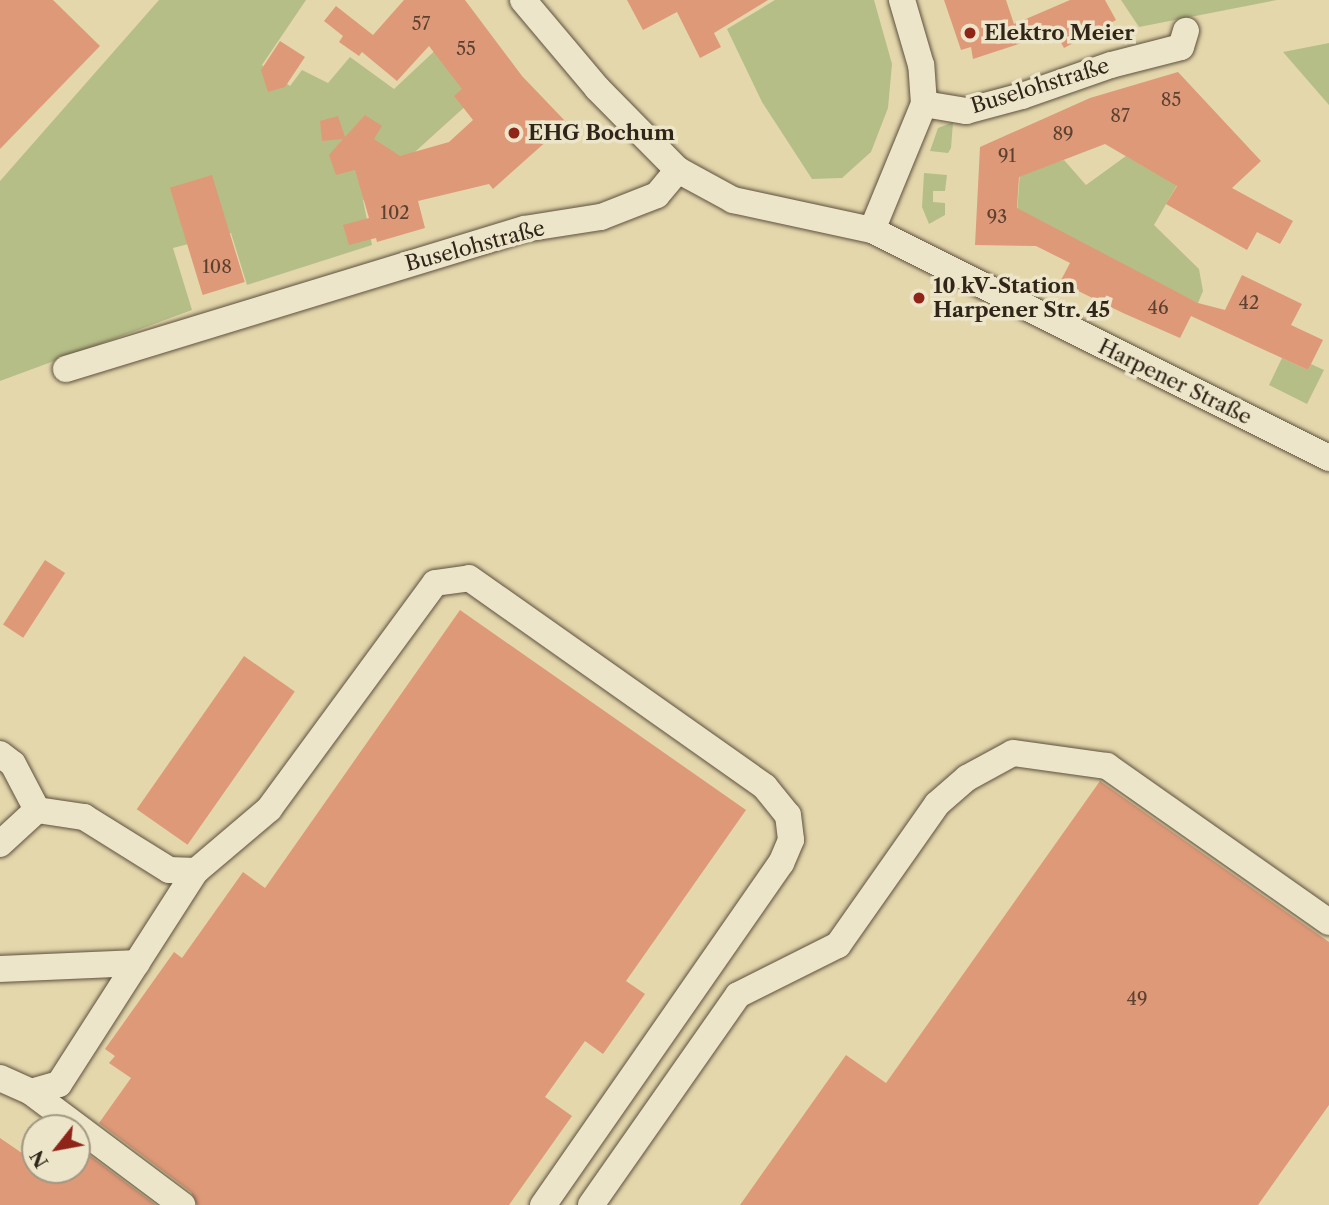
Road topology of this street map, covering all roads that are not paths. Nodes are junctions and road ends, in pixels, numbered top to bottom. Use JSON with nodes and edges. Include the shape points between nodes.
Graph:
{"nodes":[{"id":1,"x":523,"y":0,"type":"edge"},
{"id":2,"x":902,"y":0,"type":"edge"},
{"id":3,"x":1186,"y":31,"type":"dead end"},
{"id":4,"x":924,"y":104,"type":"junction"},
{"id":5,"x":678,"y":170,"type":"junction"},
{"id":6,"x":872,"y":230,"type":"junction"},
{"id":7,"x":66,"y":369,"type":"dead end"},
{"id":8,"x":1329,"y":458,"type":"edge"},
{"id":9,"x":0,"y":754,"type":"edge"},
{"id":10,"x":37,"y":810,"type":"junction"},
{"id":11,"x":0,"y":844,"type":"edge"},
{"id":12,"x":196,"y":871,"type":"junction"},
{"id":13,"x":1329,"y":922,"type":"edge"},
{"id":14,"x":137,"y":963,"type":"junction"},
{"id":15,"x":0,"y":969,"type":"edge"},
{"id":16,"x":0,"y":1078,"type":"edge"},
{"id":17,"x":31,"y":1092,"type":"junction"},
{"id":18,"x":182,"y":1205,"type":"edge"},
{"id":19,"x":543,"y":1205,"type":"edge"},
{"id":20,"x":591,"y":1205,"type":"edge"}],
"edges":[{"from":1,"to":5,"type":"street","via":[[597,88]]},
{"from":2,"to":4,"type":"street","via":[[921,65]]},
{"from":3,"to":4,"type":"street","name":"Buselohstraße","via":[[1181,47],[1022,96],[966,111]]},
{"from":4,"to":6,"type":"street"},
{"from":5,"to":6,"type":"street","via":[[733,200]]},
{"from":5,"to":7,"type":"street","name":"Buselohstraße","via":[[657,195],[601,217],[524,229]]},
{"from":6,"to":8,"type":"street","name":"Harpener Straße"},
{"from":9,"to":10,"type":"street","via":[[13,764]]},
{"from":10,"to":11,"type":"street"},
{"from":10,"to":12,"type":"street","via":[[84,817],[169,870]]},
{"from":12,"to":14,"type":"street"},
{"from":12,"to":19,"type":"street","via":[[269,809],[435,583],[469,578],[765,787],[788,816],[791,840],[781,863]]},
{"from":13,"to":20,"type":"street","via":[[1107,766],[1013,754],[967,778],[937,804],[838,945],[738,995]]},
{"from":14,"to":15,"type":"street"},
{"from":14,"to":17,"type":"street","via":[[59,1084]]},
{"from":16,"to":17,"type":"street"},
{"from":17,"to":18,"type":"street"}]}
